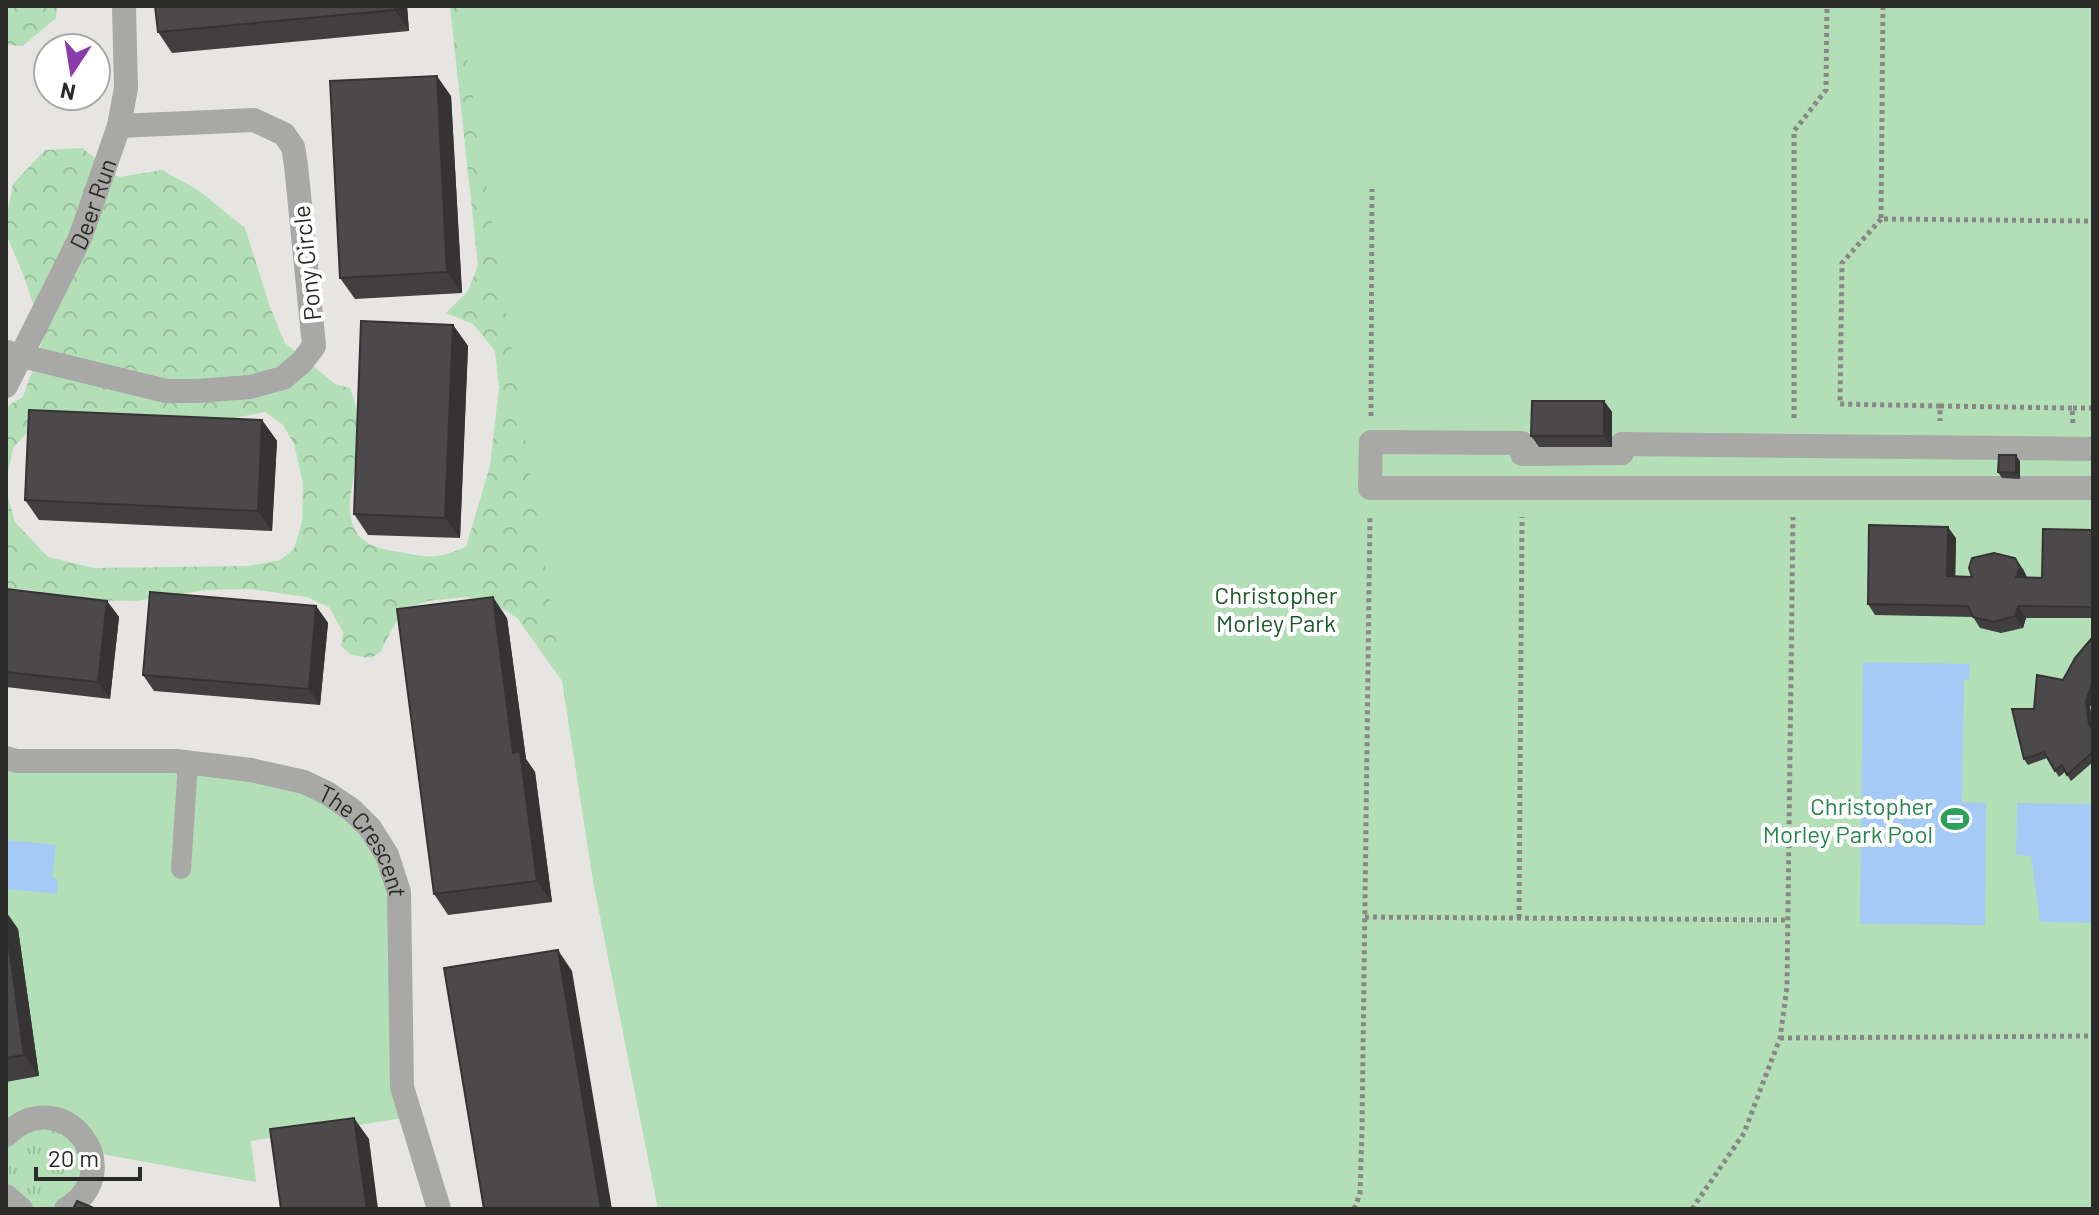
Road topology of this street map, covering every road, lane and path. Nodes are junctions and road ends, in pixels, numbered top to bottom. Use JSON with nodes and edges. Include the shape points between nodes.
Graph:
{"nodes":[{"id":1,"x":124,"y":6,"type":"edge"},
{"id":2,"x":1827,"y":6,"type":"edge"},
{"id":3,"x":1883,"y":6,"type":"edge"},
{"id":4,"x":119,"y":126,"type":"junction"},
{"id":5,"x":1372,"y":189,"type":"dead end"},
{"id":6,"x":1881,"y":219,"type":"junction"},
{"id":7,"x":2093,"y":221,"type":"edge"},
{"id":8,"x":13,"y":354,"type":"edge"},
{"id":9,"x":6,"y":386,"type":"edge"},
{"id":10,"x":1371,"y":406,"type":"dead end"},
{"id":11,"x":1940,"y":406,"type":"junction"},
{"id":12,"x":2072,"y":408,"type":"junction"},
{"id":13,"x":2093,"y":408,"type":"edge"},
{"id":14,"x":2083,"y":424,"type":"dead end"},
{"id":15,"x":1940,"y":426,"type":"dead end"},
{"id":16,"x":1794,"y":447,"type":"junction"},
{"id":17,"x":2093,"y":449,"type":"edge"},
{"id":18,"x":1622,"y":453,"type":"junction"},
{"id":19,"x":1522,"y":454,"type":"junction"},
{"id":20,"x":1370,"y":488,"type":"junction"},
{"id":21,"x":1522,"y":488,"type":"junction"},
{"id":22,"x":1622,"y":488,"type":"junction"},
{"id":23,"x":1793,"y":488,"type":"junction"},
{"id":24,"x":2093,"y":488,"type":"edge"},
{"id":25,"x":6,"y":758,"type":"edge"},
{"id":26,"x":188,"y":763,"type":"junction"},
{"id":27,"x":181,"y":869,"type":"dead end"},
{"id":28,"x":1365,"y":917,"type":"junction"},
{"id":29,"x":1519,"y":918,"type":"junction"},
{"id":30,"x":1788,"y":920,"type":"junction"},
{"id":31,"x":2093,"y":1036,"type":"edge"},
{"id":32,"x":1780,"y":1038,"type":"junction"},
{"id":33,"x":6,"y":1135,"type":"edge"},
{"id":34,"x":6,"y":1196,"type":"edge"},
{"id":35,"x":21,"y":1209,"type":"edge"},
{"id":36,"x":66,"y":1209,"type":"edge"},
{"id":37,"x":439,"y":1209,"type":"edge"},
{"id":38,"x":1354,"y":1209,"type":"edge"},
{"id":39,"x":1692,"y":1209,"type":"edge"}],
"edges":[{"from":1,"to":4,"type":"street","name":"Deer Run","via":[[126,88]]},
{"from":2,"to":16,"type":"path","via":[[1826,90],[1794,131]]},
{"from":3,"to":6,"type":"path"},
{"from":4,"to":8,"type":"street","name":"Deer Run","via":[[80,238]]},
{"from":4,"to":8,"type":"street","name":"Pony Circle","via":[[254,120],[284,134],[296,165],[314,346],[283,378],[197,391],[166,391]]},
{"from":5,"to":10,"type":"path"},
{"from":6,"to":7,"type":"path"},
{"from":6,"to":11,"type":"path","via":[[1842,263],[1840,404]]},
{"from":8,"to":9,"type":"street","name":"Deer Run"},
{"from":11,"to":12,"type":"path"},
{"from":11,"to":15,"type":"path"},
{"from":12,"to":13,"type":"path"},
{"from":12,"to":14,"type":"path","via":[[2073,423]]},
{"from":16,"to":17,"type":"street"},
{"from":16,"to":18,"type":"street","via":[[1622,444]]},
{"from":16,"to":23,"type":"street"},
{"from":18,"to":19,"type":"street"},
{"from":18,"to":22,"type":"street"},
{"from":19,"to":20,"type":"street","via":[[1522,443],[1371,442]]},
{"from":19,"to":21,"type":"street"},
{"from":20,"to":21,"type":"street"},
{"from":20,"to":28,"type":"path"},
{"from":21,"to":22,"type":"street"},
{"from":21,"to":29,"type":"path"},
{"from":22,"to":23,"type":"street"},
{"from":23,"to":24,"type":"street"},
{"from":23,"to":30,"type":"path"},
{"from":25,"to":26,"type":"street","name":"The Crescent"},
{"from":26,"to":27,"type":"lane"},
{"from":26,"to":37,"type":"street","name":"The Crescent","via":[[304,782],[352,810],[387,855],[399,892],[402,1087]]},
{"from":28,"to":29,"type":"path"},
{"from":28,"to":38,"type":"path","via":[[1362,1142],[1360,1194]]},
{"from":29,"to":30,"type":"path"},
{"from":30,"to":32,"type":"path"},
{"from":31,"to":32,"type":"path"},
{"from":32,"to":39,"type":"path","via":[[1744,1133]]},
{"from":33,"to":36,"type":"street","via":[[21,1122],[40,1118],[67,1123],[82,1136],[91,1152],[90,1184]]},
{"from":34,"to":35,"type":"street"}]}
